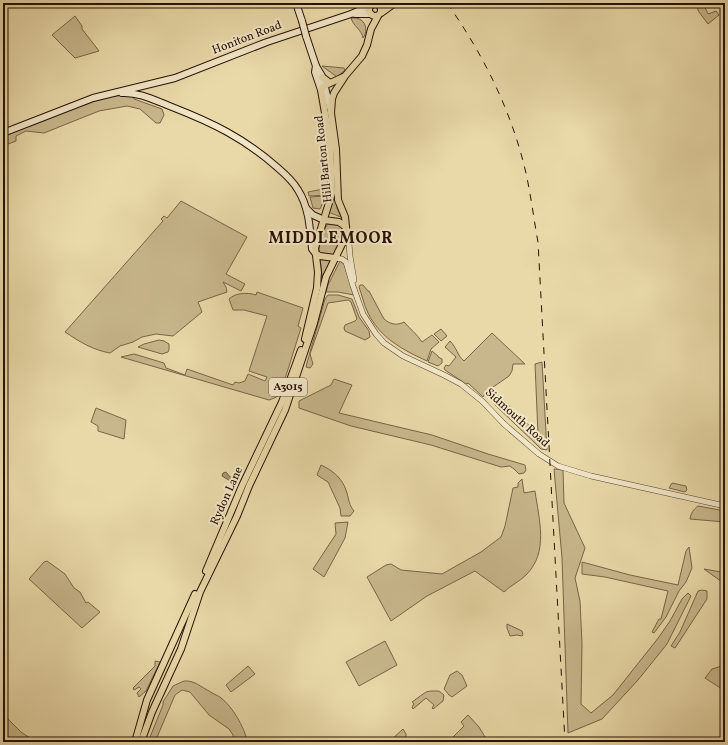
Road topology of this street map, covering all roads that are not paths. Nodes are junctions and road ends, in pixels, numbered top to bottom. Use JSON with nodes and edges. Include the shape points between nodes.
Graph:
{"nodes":[{"id":1,"x":296,"y":3,"type":"edge"},
{"id":2,"x":386,"y":3,"type":"edge"},
{"id":3,"x":395,"y":3,"type":"edge"},
{"id":4,"x":372,"y":5,"type":"junction"},
{"id":5,"x":379,"y":5,"type":"junction"},
{"id":6,"x":351,"y":14,"type":"junction"},
{"id":7,"x":371,"y":14,"type":"junction"},
{"id":8,"x":379,"y":14,"type":"junction"},
{"id":9,"x":372,"y":29,"type":"junction"},
{"id":10,"x":316,"y":66,"type":"junction"},
{"id":11,"x":345,"y":76,"type":"junction"},
{"id":12,"x":152,"y":85,"type":"junction"},
{"id":13,"x":325,"y":87,"type":"junction"},
{"id":14,"x":113,"y":93,"type":"junction"},
{"id":15,"x":148,"y":97,"type":"junction"},
{"id":16,"x":331,"y":113,"type":"junction"},
{"id":17,"x":3,"y":133,"type":"edge"},
{"id":18,"x":307,"y":209,"type":"junction"},
{"id":19,"x":324,"y":220,"type":"junction"},
{"id":20,"x":346,"y":227,"type":"junction"},
{"id":21,"x":316,"y":254,"type":"junction"},
{"id":22,"x":335,"y":258,"type":"junction"},
{"id":23,"x":356,"y":292,"type":"junction"},
{"id":24,"x":725,"y":506,"type":"edge"},
{"id":25,"x":134,"y":742,"type":"edge"},
{"id":26,"x":141,"y":742,"type":"edge"}],
"edges":[{"from":1,"to":10,"type":"main road","name":"Hill Barton Road","bridge":true},
{"from":2,"to":5,"type":"main road"},
{"from":3,"to":8,"type":"main road"},
{"from":4,"to":5,"type":"main road"},
{"from":4,"to":6,"type":"main road","name":"Honiton Road"},
{"from":4,"to":7,"type":"main road","via":[[369,9]]},
{"from":5,"to":8,"type":"main road","via":[[382,10]]},
{"from":6,"to":7,"type":"main road","name":"Honiton Road"},
{"from":6,"to":12,"type":"main road","name":"Honiton Road","via":[[279,37]]},
{"from":7,"to":8,"type":"main road"},
{"from":7,"to":9,"type":"main road"},
{"from":8,"to":9,"type":"main road"},
{"from":9,"to":11,"type":"main road","via":[[362,56]]},
{"from":10,"to":13,"type":"main road","name":"Hill Barton Road"},
{"from":10,"to":13,"type":"main road","name":"Hill Barton Road","via":[[316,72]]},
{"from":11,"to":13,"type":"main road"},
{"from":11,"to":16,"type":"main road","via":[[334,93]]},
{"from":12,"to":14,"type":"main road","name":"Honiton Road"},
{"from":12,"to":15,"type":"main road"},
{"from":13,"to":16,"type":"main road","name":"Hill Barton Road"},
{"from":13,"to":19,"type":"main road","name":"Hill Barton Road","via":[[332,193]]},
{"from":14,"to":15,"type":"main road","name":"Honiton Road"},
{"from":14,"to":17,"type":"main road","name":"Honiton Road","via":[[93,98]]},
{"from":15,"to":18,"type":"main road","via":[[204,120],[250,146],[274,164],[293,183],[304,199]]},
{"from":16,"to":20,"type":"main road","name":"Hill Barton Road","via":[[338,200]]},
{"from":18,"to":19,"type":"main road","via":[[313,216]]},
{"from":18,"to":21,"type":"main road","via":[[312,249]]},
{"from":19,"to":20,"type":"main road","via":[[339,222]]},
{"from":19,"to":21,"type":"main road","name":"Hill Barton Road","via":[[315,248]]},
{"from":20,"to":22,"type":"main road","name":"Rydon Lane","via":[[344,240]]},
{"from":20,"to":23,"type":"street","name":"Sidmouth Road"},
{"from":21,"to":22,"type":"main road"},
{"from":21,"to":25,"type":"main road","name":"Rydon Lane","number":"A3015","via":[[316,298],[287,389],[152,689]]},
{"from":22,"to":23,"type":"street","name":"Sidmouth Road","via":[[346,262]]},
{"from":22,"to":26,"type":"main road","name":"Rydon Lane","number":"A3015","via":[[326,277],[314,323],[285,410],[198,597],[181,648]]},
{"from":23,"to":24,"type":"street","name":"Sidmouth Road","via":[[363,314],[384,343],[403,356],[462,384],[538,454],[558,466],[599,478]]}]}
